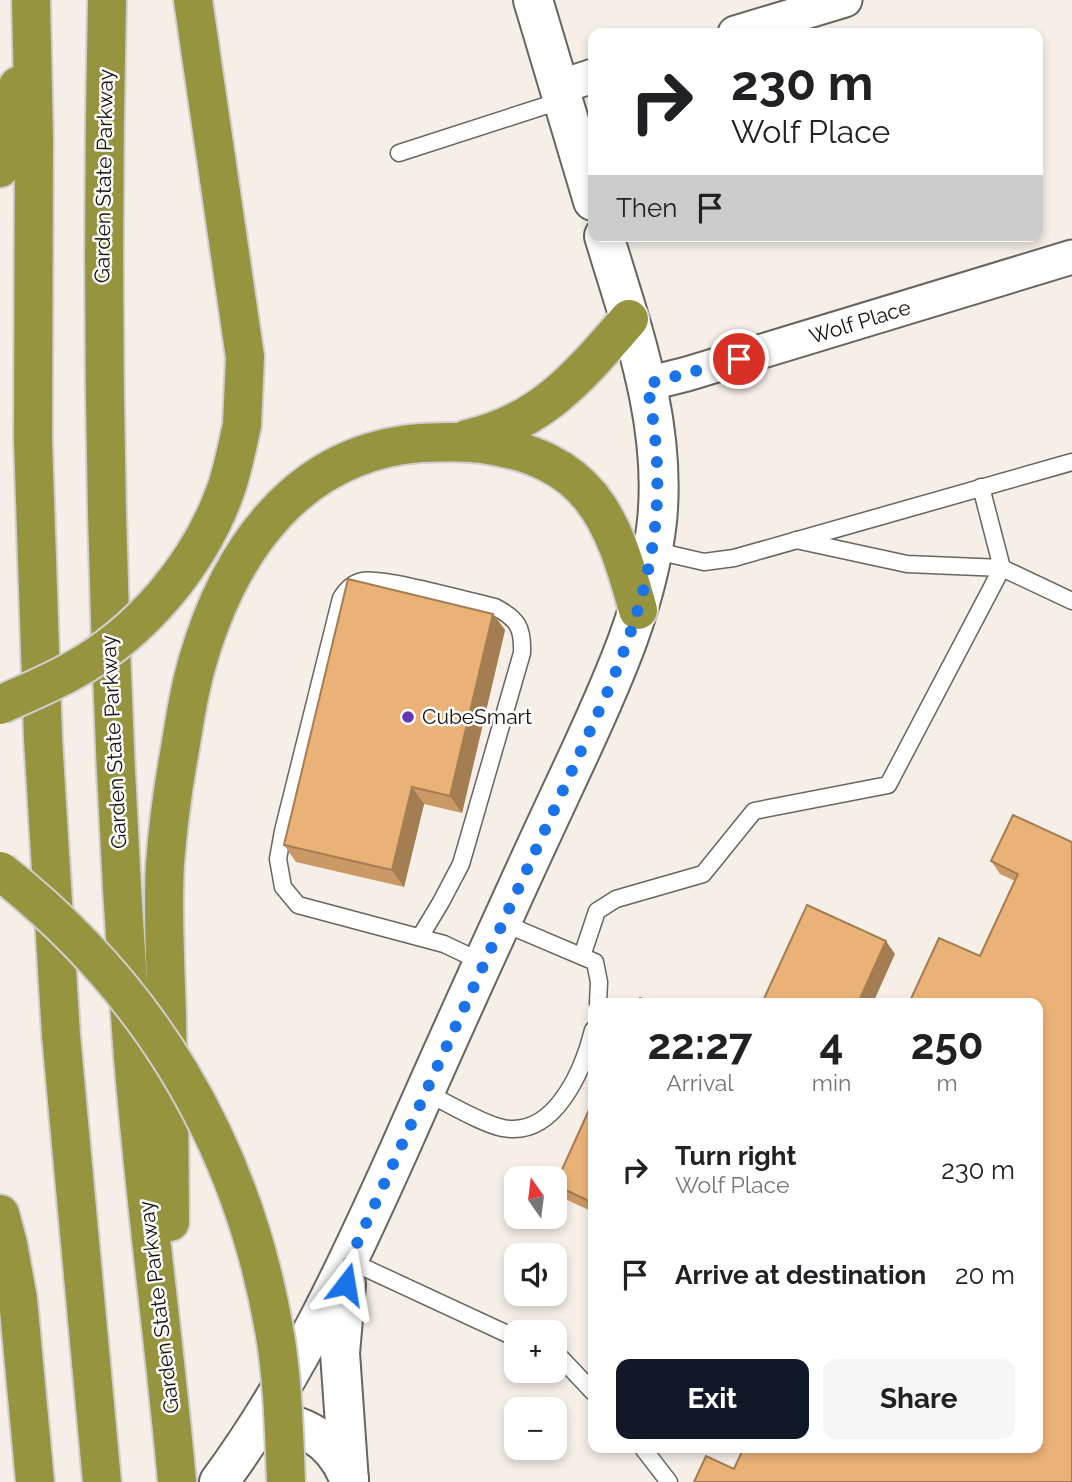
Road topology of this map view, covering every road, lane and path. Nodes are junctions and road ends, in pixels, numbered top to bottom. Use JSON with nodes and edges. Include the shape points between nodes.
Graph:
{"nodes":[{"id":1,"x":533,"y":0,"type":"edge"},
{"id":2,"x":845,"y":0,"type":"edge"},
{"id":3,"x":106,"y":9,"type":"edge"},
{"id":4,"x":31,"y":11,"type":"edge"},
{"id":5,"x":195,"y":12,"type":"edge"},
{"id":6,"x":752,"y":28,"type":"edge"},
{"id":7,"x":572,"y":88,"type":"edge"},
{"id":8,"x":399,"y":153,"type":"dead end"},
{"id":9,"x":0,"y":167,"type":"edge"},
{"id":10,"x":588,"y":174,"type":"edge"},
{"id":11,"x":606,"y":242,"type":"edge"},
{"id":12,"x":1072,"y":257,"type":"edge"},
{"id":13,"x":629,"y":319,"type":"junction"},
{"id":14,"x":647,"y":384,"type":"junction"},
{"id":15,"x":447,"y":442,"type":"junction"},
{"id":16,"x":1072,"y":462,"type":"edge"},
{"id":17,"x":981,"y":487,"type":"junction"},
{"id":18,"x":796,"y":540,"type":"junction"},
{"id":19,"x":652,"y":550,"type":"junction"},
{"id":20,"x":1002,"y":568,"type":"junction"},
{"id":21,"x":1072,"y":601,"type":"edge"},
{"id":22,"x":638,"y":610,"type":"junction"},
{"id":23,"x":0,"y":705,"type":"edge"},
{"id":24,"x":0,"y":872,"type":"edge"},
{"id":25,"x":501,"y":922,"type":"junction"},
{"id":26,"x":420,"y":937,"type":"junction"},
{"id":27,"x":582,"y":956,"type":"junction"},
{"id":28,"x":484,"y":963,"type":"junction"},
{"id":29,"x":598,"y":998,"type":"edge"},
{"id":30,"x":588,"y":1050,"type":"edge"},
{"id":31,"x":425,"y":1091,"type":"junction"},
{"id":32,"x":0,"y":1214,"type":"edge"},
{"id":33,"x":349,"y":1261,"type":"junction"},
{"id":34,"x":504,"y":1332,"type":"edge"},
{"id":35,"x":567,"y":1364,"type":"edge"},
{"id":36,"x":588,"y":1387,"type":"edge"},
{"id":37,"x":170,"y":1402,"type":"junction"},
{"id":38,"x":261,"y":1423,"type":"junction"},
{"id":39,"x":647,"y":1453,"type":"edge"},
{"id":40,"x":35,"y":1482,"type":"edge"},
{"id":41,"x":102,"y":1482,"type":"edge"},
{"id":42,"x":177,"y":1482,"type":"edge"},
{"id":43,"x":219,"y":1482,"type":"edge"},
{"id":44,"x":286,"y":1482,"type":"edge"},
{"id":45,"x":349,"y":1482,"type":"edge"},
{"id":46,"x":669,"y":1482,"type":"edge"}],
"edges":[{"from":1,"to":7,"type":"street"},
{"from":2,"to":6,"type":"street"},
{"from":3,"to":37,"type":"highway","name":"Garden State Parkway","via":[[103,417],[115,778],[142,1163]]},
{"from":4,"to":9,"type":"highway"},
{"from":4,"to":41,"type":"highway","via":[[34,465],[43,738],[65,1086]]},
{"from":5,"to":23,"type":"highway","bridge":true,"via":[[245,358],[242,425],[232,468],[217,510],[167,592],[94,657]]},
{"from":7,"to":8,"type":"lane"},
{"from":7,"to":10,"type":"street"},
{"from":11,"to":13,"type":"street"},
{"from":12,"to":14,"type":"street","name":"Wolf Place"},
{"from":13,"to":14,"type":"street"},
{"from":13,"to":15,"type":"highway","via":[[544,407],[510,426]]},
{"from":14,"to":19,"type":"street","via":[[659,470]]},
{"from":15,"to":22,"type":"highway","via":[[481,443],[530,454],[576,481],[608,523]]},
{"from":15,"to":37,"type":"highway","via":[[362,454],[303,486],[272,516],[246,552],[221,598],[197,662],[175,773],[164,877]]},
{"from":16,"to":17,"type":"lane"},
{"from":17,"to":18,"type":"lane"},
{"from":17,"to":20,"type":"lane"},
{"from":18,"to":19,"type":"lane","via":[[718,561]]},
{"from":18,"to":20,"type":"lane","via":[[907,564]]},
{"from":19,"to":22,"type":"street"},
{"from":20,"to":21,"type":"lane"},
{"from":20,"to":27,"type":"lane","via":[[888,785],[754,811],[704,874],[616,899],[597,911]]},
{"from":22,"to":25,"type":"street","via":[[604,700]]},
{"from":24,"to":44,"type":"highway","bridge":true,"via":[[59,922],[124,991],[177,1066],[214,1134],[244,1207],[267,1294],[279,1363]]},
{"from":25,"to":27,"type":"lane"},
{"from":25,"to":28,"type":"street"},
{"from":26,"to":26,"type":"lane","via":[[461,864],[522,653],[523,633],[510,615],[495,607],[363,581],[349,587],[341,598],[278,859],[283,887],[298,905]]},
{"from":26,"to":28,"type":"lane"},
{"from":27,"to":29,"type":"lane","via":[[595,962]]},
{"from":28,"to":31,"type":"street"},
{"from":30,"to":31,"type":"lane","via":[[563,1099],[530,1127],[502,1128]]},
{"from":31,"to":33,"type":"street"},
{"from":32,"to":40,"type":"highway","via":[[18,1299]]},
{"from":33,"to":34,"type":"lane"},
{"from":33,"to":38,"type":"street"},
{"from":33,"to":45,"type":"street","via":[[340,1353]]},
{"from":35,"to":36,"type":"lane"},
{"from":37,"to":42,"type":"highway","name":"Garden State Parkway"},
{"from":38,"to":43,"type":"street"},
{"from":38,"to":45,"type":"street","via":[[295,1425],[318,1437],[345,1467]]},
{"from":39,"to":46,"type":"lane"}]}
